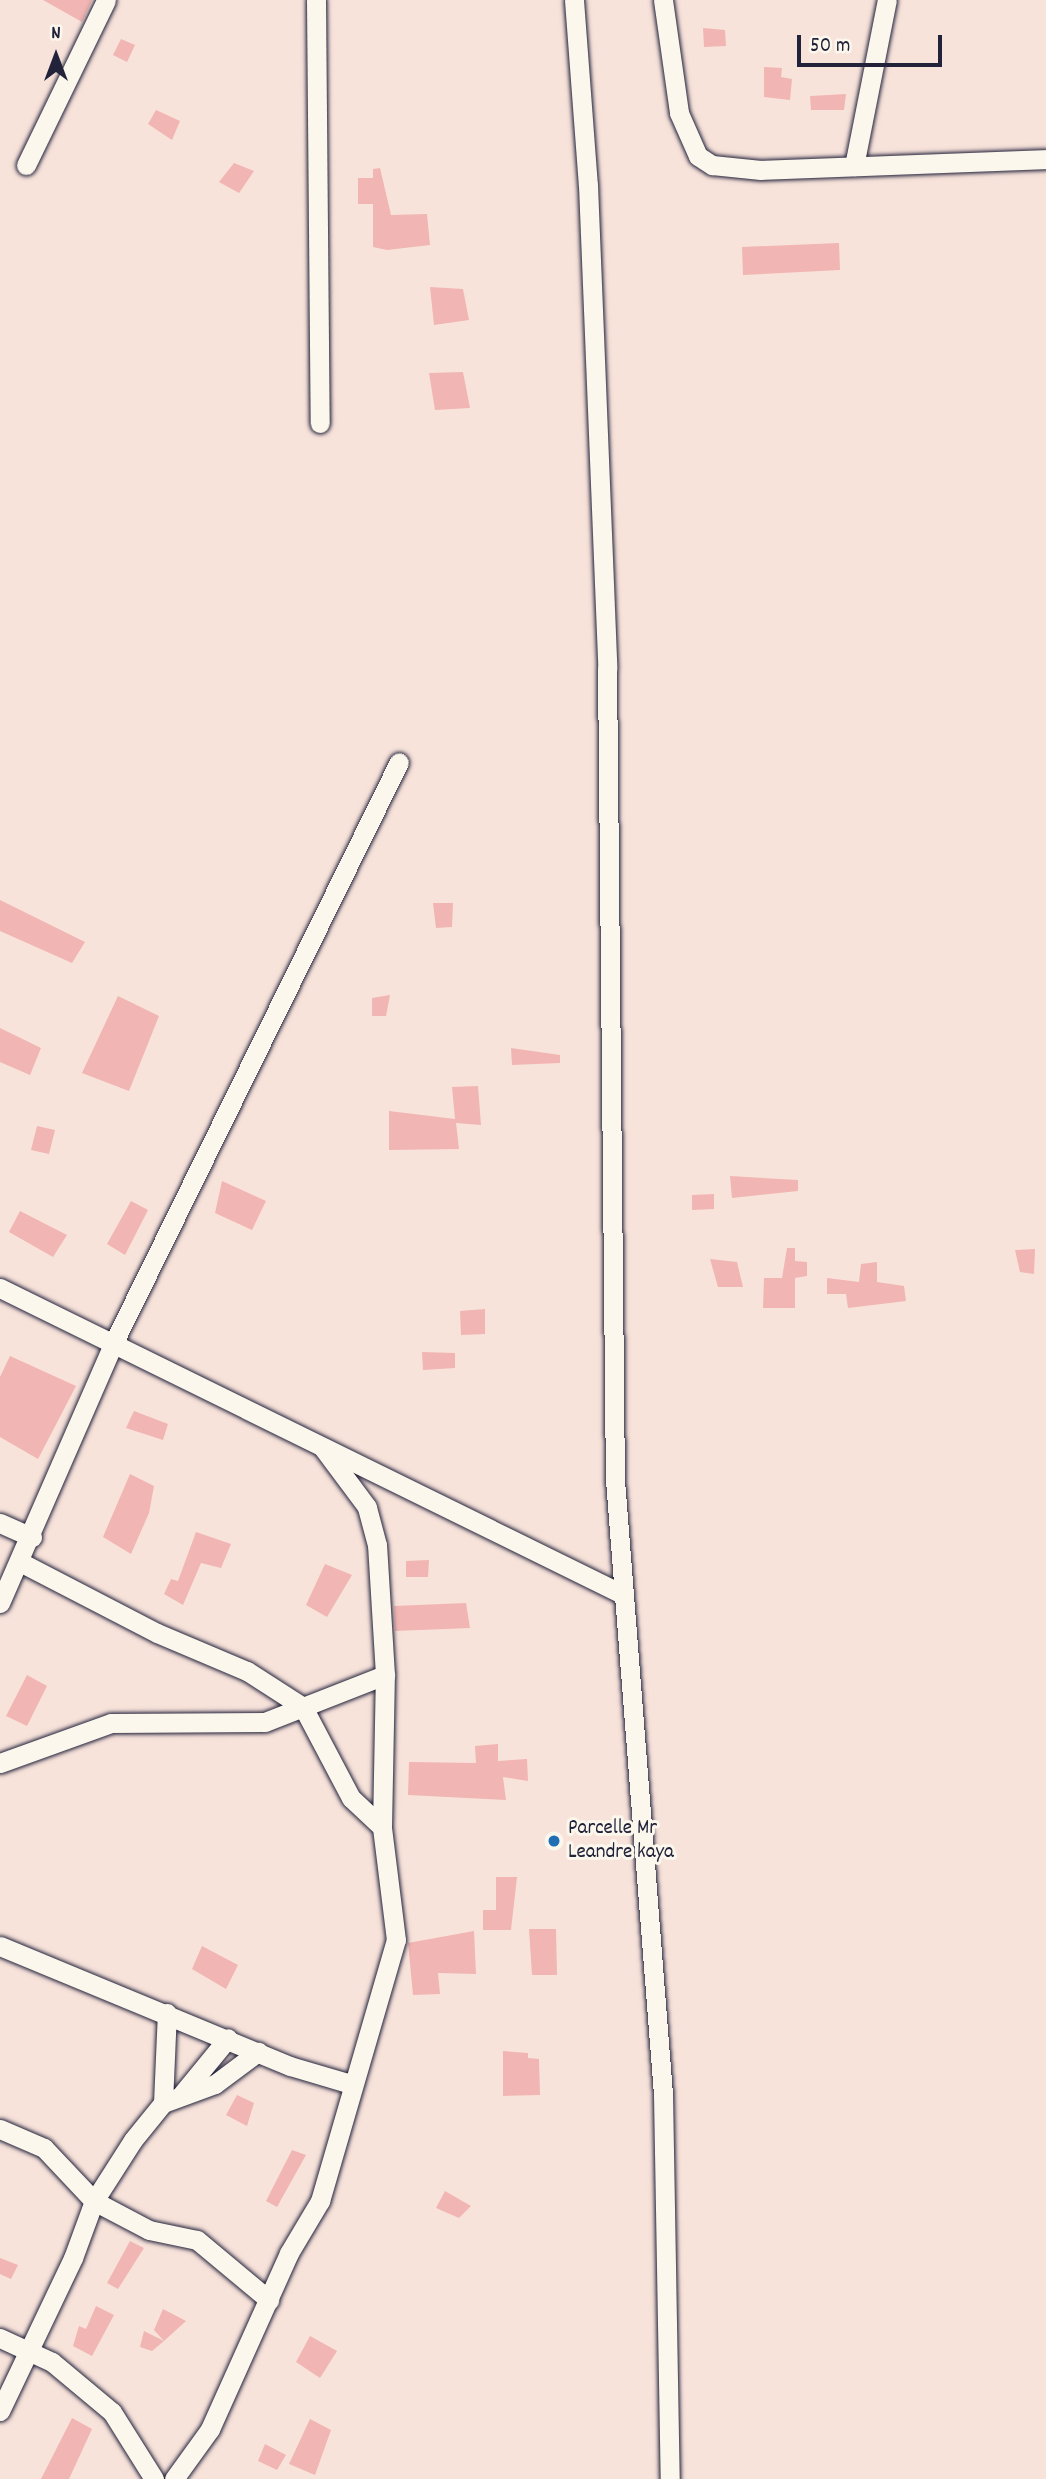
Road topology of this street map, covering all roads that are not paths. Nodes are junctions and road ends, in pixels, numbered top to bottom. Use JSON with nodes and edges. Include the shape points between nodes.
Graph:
{"nodes":[{"id":1,"x":106,"y":0,"type":"edge"},
{"id":2,"x":316,"y":0,"type":"edge"},
{"id":3,"x":574,"y":0,"type":"edge"},
{"id":4,"x":647,"y":0,"type":"edge"},
{"id":5,"x":663,"y":0,"type":"edge"},
{"id":6,"x":887,"y":0,"type":"edge"},
{"id":7,"x":668,"y":46,"type":"junction"},
{"id":8,"x":1046,"y":159,"type":"edge"},
{"id":9,"x":26,"y":165,"type":"dead end"},
{"id":10,"x":853,"y":166,"type":"junction"},
{"id":11,"x":320,"y":424,"type":"dead end"},
{"id":12,"x":399,"y":762,"type":"dead end"},
{"id":13,"x":0,"y":1287,"type":"edge"},
{"id":14,"x":113,"y":1344,"type":"junction"},
{"id":15,"x":323,"y":1448,"type":"junction"},
{"id":16,"x":0,"y":1523,"type":"edge"},
{"id":17,"x":32,"y":1537,"type":"junction"},
{"id":18,"x":20,"y":1562,"type":"junction"},
{"id":19,"x":620,"y":1593,"type":"junction"},
{"id":20,"x":0,"y":1603,"type":"edge"},
{"id":21,"x":385,"y":1675,"type":"junction"},
{"id":22,"x":303,"y":1707,"type":"junction"},
{"id":23,"x":0,"y":1763,"type":"edge"},
{"id":24,"x":382,"y":1827,"type":"junction"},
{"id":25,"x":0,"y":1946,"type":"edge"},
{"id":26,"x":167,"y":2013,"type":"junction"},
{"id":27,"x":228,"y":2038,"type":"junction"},
{"id":28,"x":258,"y":2052,"type":"junction"},
{"id":29,"x":351,"y":2084,"type":"junction"},
{"id":30,"x":182,"y":2094,"type":"junction"},
{"id":31,"x":163,"y":2103,"type":"junction"},
{"id":32,"x":0,"y":2129,"type":"edge"},
{"id":33,"x":94,"y":2201,"type":"junction"},
{"id":34,"x":269,"y":2300,"type":"junction"},
{"id":35,"x":0,"y":2338,"type":"edge"},
{"id":36,"x":28,"y":2350,"type":"junction"},
{"id":37,"x":0,"y":2411,"type":"edge"},
{"id":38,"x":154,"y":2479,"type":"edge"},
{"id":39,"x":174,"y":2479,"type":"edge"},
{"id":40,"x":670,"y":2479,"type":"edge"}],
"edges":[{"from":1,"to":9,"type":"street"},
{"from":2,"to":11,"type":"street"},
{"from":3,"to":19,"type":"street","via":[[588,185],[607,668]]},
{"from":4,"to":7,"type":"street"},
{"from":5,"to":7,"type":"street"},
{"from":6,"to":10,"type":"street"},
{"from":7,"to":10,"type":"street","via":[[679,113],[698,156],[732,169]]},
{"from":8,"to":10,"type":"street"},
{"from":12,"to":14,"type":"street"},
{"from":13,"to":14,"type":"street"},
{"from":14,"to":15,"type":"street"},
{"from":14,"to":17,"type":"street"},
{"from":15,"to":19,"type":"street"},
{"from":15,"to":21,"type":"street","via":[[367,1507],[377,1545]]},
{"from":16,"to":17,"type":"street"},
{"from":17,"to":18,"type":"street"},
{"from":18,"to":20,"type":"street"},
{"from":18,"to":22,"type":"street","via":[[157,1633],[247,1671]]},
{"from":19,"to":40,"type":"street","via":[[663,2094]]},
{"from":21,"to":22,"type":"street"},
{"from":21,"to":24,"type":"street"},
{"from":22,"to":23,"type":"street","via":[[265,1722],[238,1726],[111,1723]]},
{"from":22,"to":24,"type":"street","via":[[351,1798]]},
{"from":24,"to":29,"type":"street","via":[[396,1940]]},
{"from":25,"to":26,"type":"street"},
{"from":26,"to":27,"type":"street"},
{"from":26,"to":31,"type":"street"},
{"from":27,"to":28,"type":"street"},
{"from":27,"to":30,"type":"street"},
{"from":28,"to":29,"type":"street"},
{"from":28,"to":30,"type":"street","via":[[215,2084]]},
{"from":29,"to":34,"type":"street","via":[[330,2174]]},
{"from":30,"to":31,"type":"street"},
{"from":31,"to":33,"type":"street"},
{"from":32,"to":33,"type":"street","via":[[44,2147]]},
{"from":33,"to":34,"type":"street","via":[[149,2230],[197,2240]]},
{"from":33,"to":36,"type":"street","via":[[74,2258]]},
{"from":34,"to":39,"type":"street","via":[[210,2429]]},
{"from":35,"to":36,"type":"street"},
{"from":36,"to":37,"type":"street"},
{"from":36,"to":38,"type":"street","via":[[73,2376],[112,2412]]}]}
